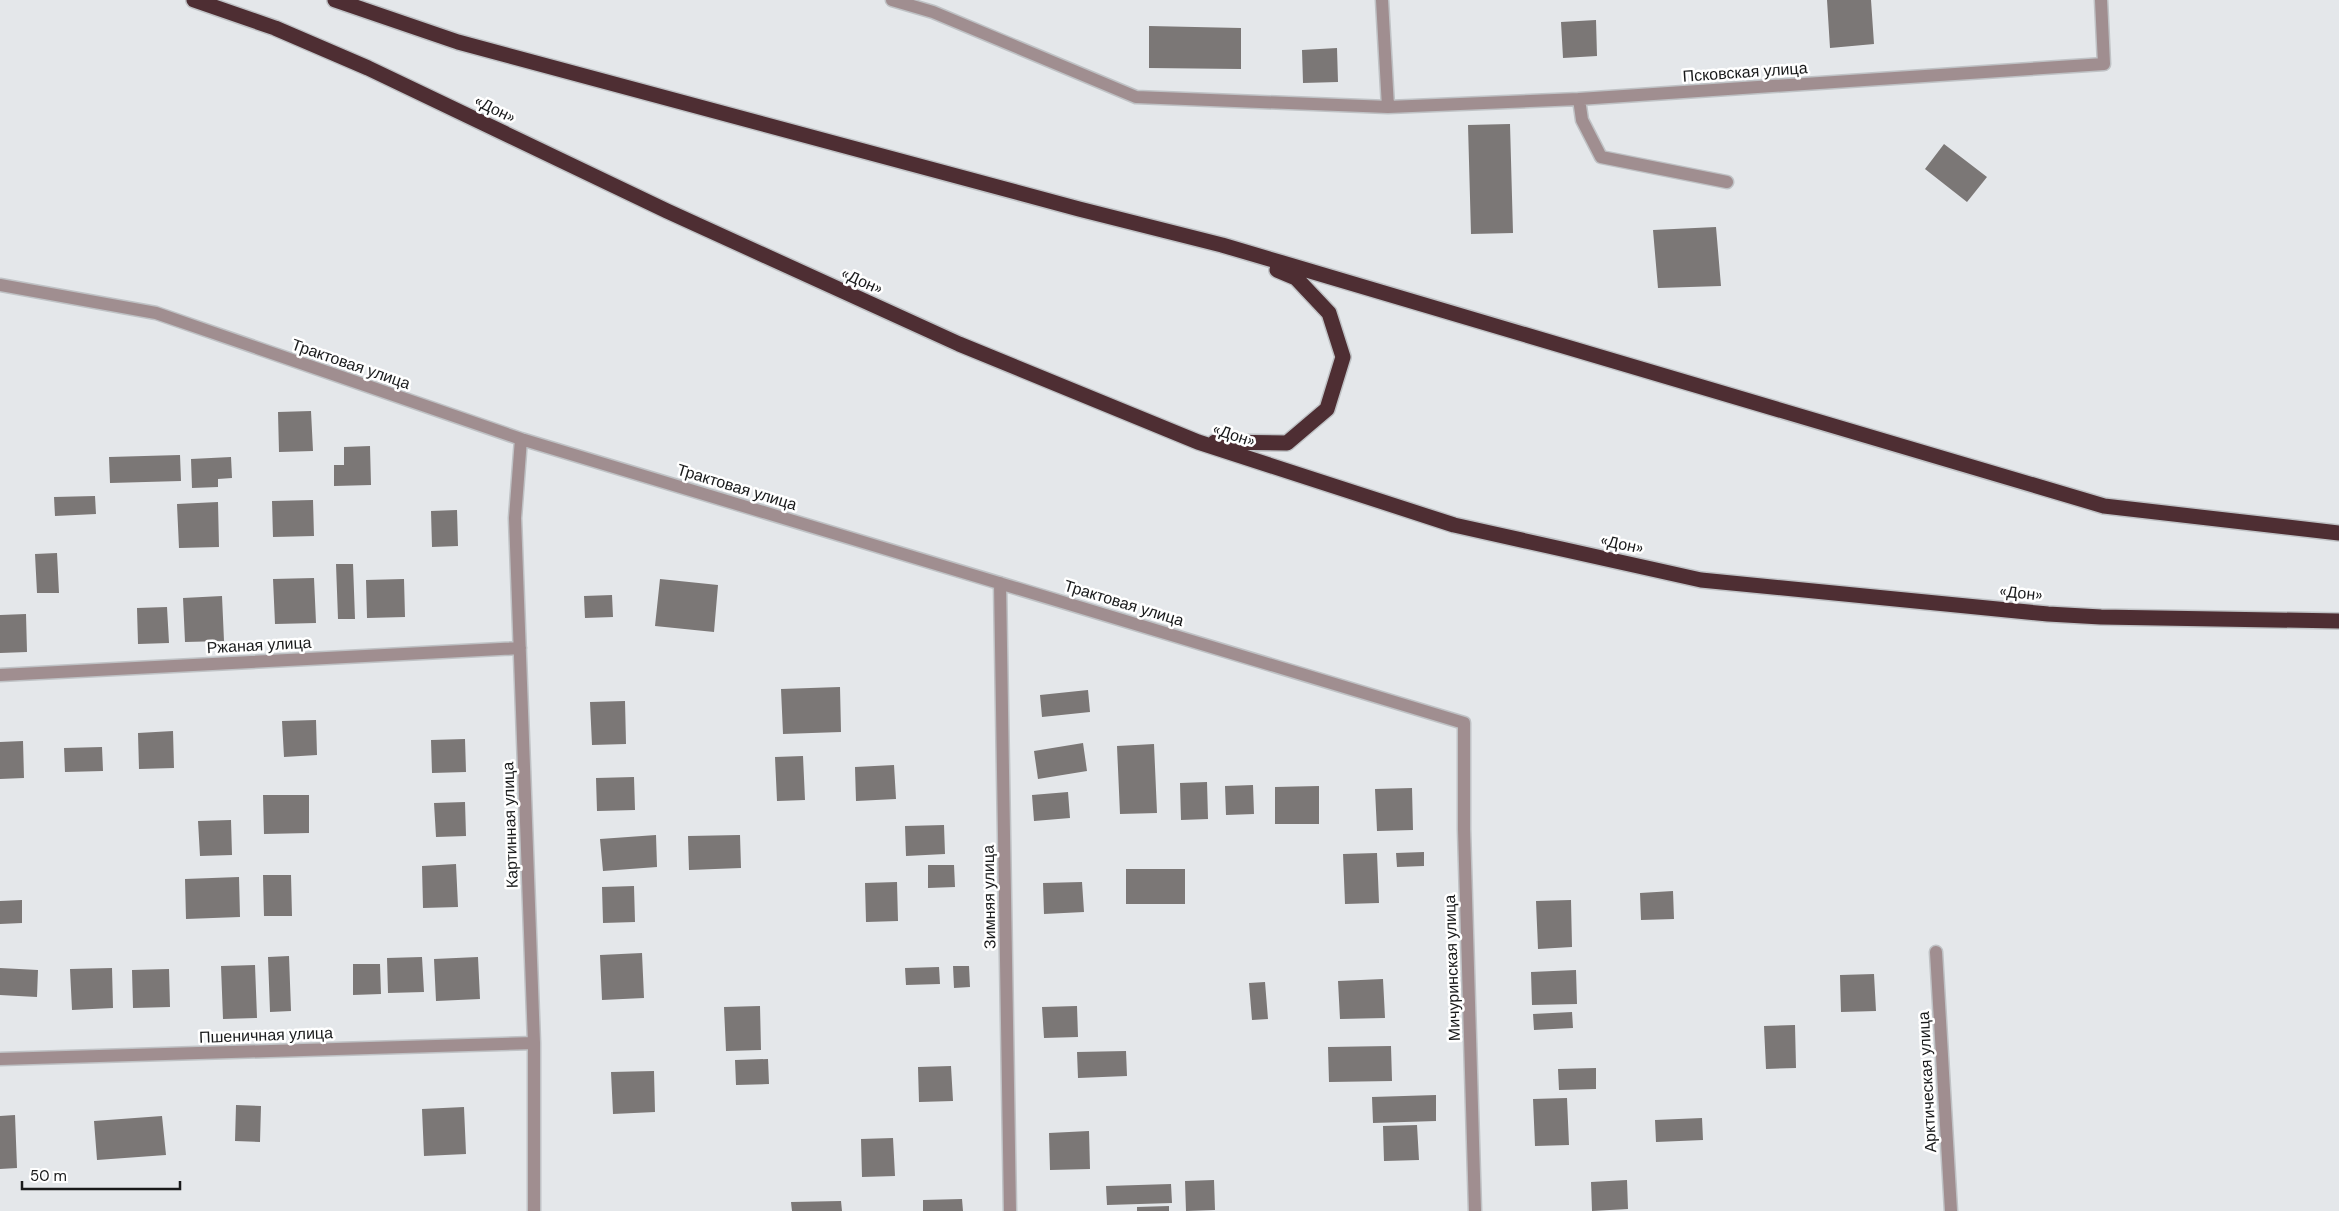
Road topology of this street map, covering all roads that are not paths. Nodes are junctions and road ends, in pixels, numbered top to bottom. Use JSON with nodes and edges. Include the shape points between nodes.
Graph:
{"nodes":[{"id":1,"x":194,"y":0,"type":"edge"},
{"id":2,"x":335,"y":0,"type":"edge"},
{"id":3,"x":892,"y":0,"type":"edge"},
{"id":4,"x":1382,"y":0,"type":"edge"},
{"id":5,"x":2101,"y":0,"type":"edge"},
{"id":6,"x":1579,"y":99,"type":"junction"},
{"id":7,"x":1388,"y":107,"type":"junction"},
{"id":8,"x":1727,"y":182,"type":"dead end"},
{"id":9,"x":1222,"y":245,"type":"junction"},
{"id":10,"x":0,"y":285,"type":"edge"},
{"id":11,"x":521,"y":439,"type":"junction"},
{"id":12,"x":1198,"y":442,"type":"junction"},
{"id":13,"x":2339,"y":533,"type":"edge"},
{"id":14,"x":1000,"y":583,"type":"junction"},
{"id":15,"x":2339,"y":621,"type":"edge"},
{"id":16,"x":520,"y":648,"type":"junction"},
{"id":17,"x":0,"y":674,"type":"edge"},
{"id":18,"x":1464,"y":723,"type":"joint"},
{"id":19,"x":1936,"y":952,"type":"dead end"},
{"id":20,"x":534,"y":1043,"type":"junction"},
{"id":21,"x":0,"y":1060,"type":"edge"},
{"id":22,"x":534,"y":1211,"type":"edge"},
{"id":23,"x":1010,"y":1211,"type":"edge"},
{"id":24,"x":1475,"y":1211,"type":"edge"},
{"id":25,"x":1951,"y":1211,"type":"edge"}],
"edges":[{"from":1,"to":12,"type":"highway","name":"«Дон»","via":[[275,28],[368,68],[667,211],[959,344]]},
{"from":2,"to":9,"type":"highway","via":[[458,42]]},
{"from":3,"to":7,"type":"street","name":"Псковская улица","via":[[933,12],[1136,97]]},
{"from":4,"to":7,"type":"street"},
{"from":5,"to":6,"type":"street","name":"Псковская улица","via":[[2104,64]]},
{"from":6,"to":7,"type":"street","name":"Псковская улица"},
{"from":6,"to":8,"type":"street","via":[[1582,120],[1602,157]]},
{"from":9,"to":12,"type":"highway","via":[[1296,278],[1329,314],[1343,356],[1328,409],[1287,443]]},
{"from":9,"to":13,"type":"highway","via":[[2104,506]]},
{"from":10,"to":11,"type":"street","name":"Трактовая улица","via":[[156,313]]},
{"from":11,"to":14,"type":"street","name":"Трактовая улица"},
{"from":11,"to":16,"type":"street","name":"Картинная улица","via":[[515,518]]},
{"from":12,"to":15,"type":"highway","name":"«Дон»","via":[[1454,525],[1701,580],[2101,617]]},
{"from":14,"to":18,"type":"street","name":"Трактовая улица"},
{"from":14,"to":23,"type":"street","name":"Зимняя улица"},
{"from":16,"to":17,"type":"street","name":"Ржаная улица"},
{"from":16,"to":20,"type":"street","name":"Картинная улица"},
{"from":18,"to":24,"type":"street","name":"Мичуринская улица"},
{"from":19,"to":25,"type":"street","name":"Арктическая улица"},
{"from":20,"to":21,"type":"street","name":"Пшеничная улица"},
{"from":20,"to":22,"type":"street","name":"Картинная улица"}]}
